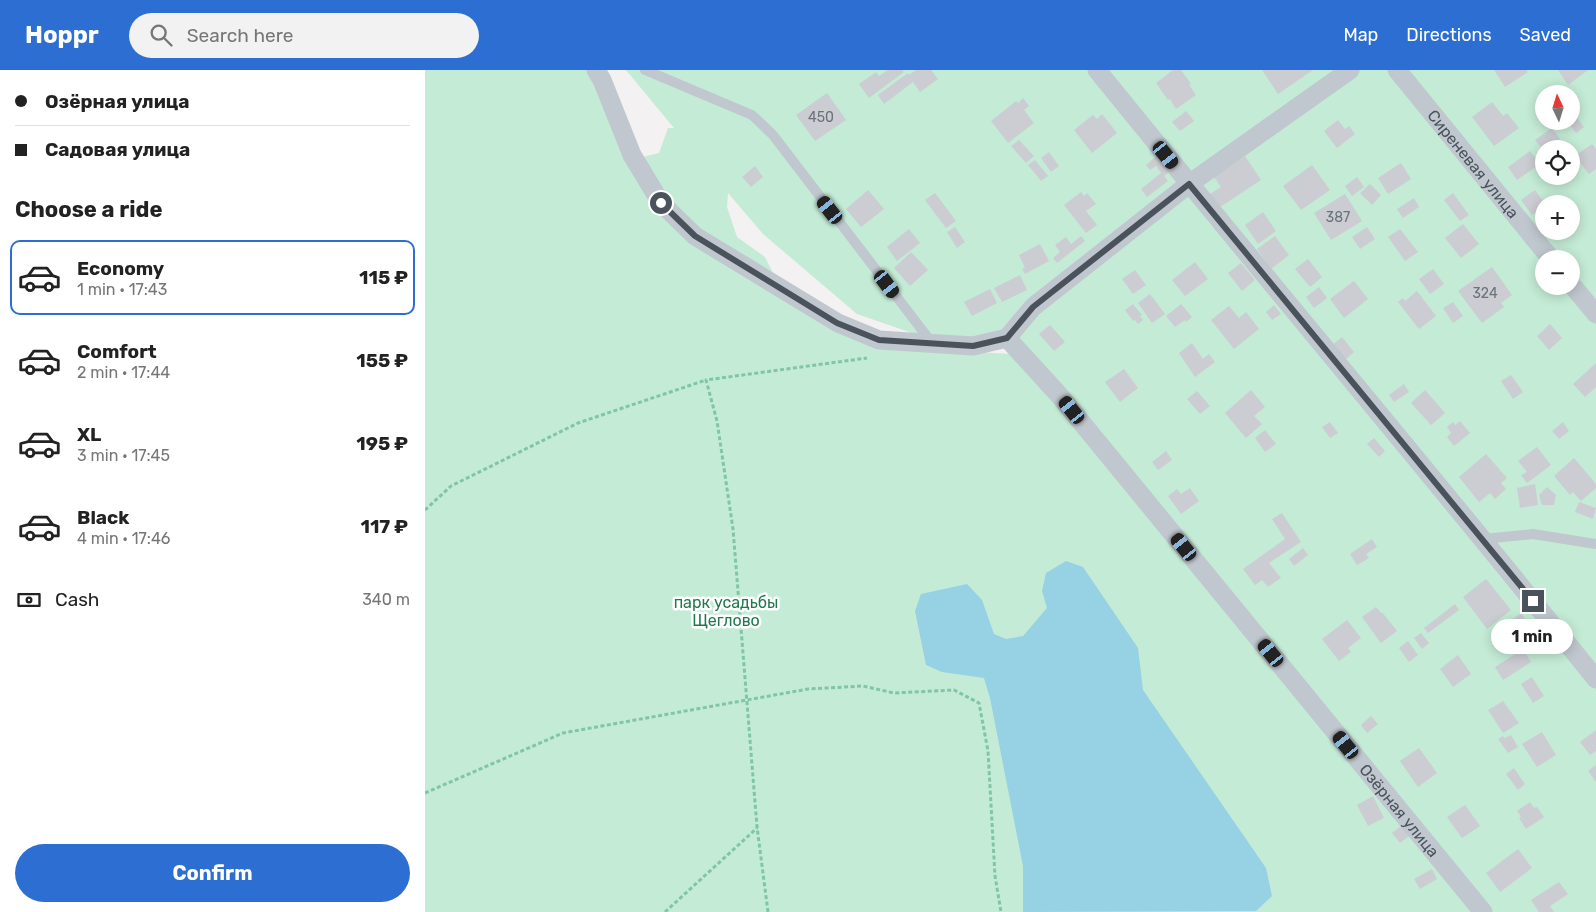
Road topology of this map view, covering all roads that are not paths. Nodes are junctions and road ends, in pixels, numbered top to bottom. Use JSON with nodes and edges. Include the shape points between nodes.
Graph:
{"nodes":[{"id":1,"x":596,"y":70,"type":"edge"},
{"id":2,"x":645,"y":70,"type":"edge"},
{"id":3,"x":1097,"y":70,"type":"edge"},
{"id":4,"x":1350,"y":70,"type":"edge"},
{"id":5,"x":1397,"y":70,"type":"edge"},
{"id":6,"x":1189,"y":184,"type":"junction"},
{"id":7,"x":1544,"y":250,"type":"edge"},
{"id":8,"x":1580,"y":295,"type":"edge"},
{"id":9,"x":1596,"y":314,"type":"edge"},
{"id":10,"x":1007,"y":338,"type":"junction"},
{"id":11,"x":932,"y":343,"type":"junction"},
{"id":12,"x":1483,"y":539,"type":"junction"},
{"id":13,"x":1596,"y":544,"type":"edge"},
{"id":14,"x":1596,"y":679,"type":"edge"},
{"id":15,"x":1483,"y":912,"type":"edge"}],
"edges":[{"from":1,"to":11,"type":"street","via":[[632,154],[661,203],[695,236],[837,323],[879,340]]},
{"from":2,"to":11,"type":"lane","via":[[752,115],[773,135]]},
{"from":3,"to":6,"type":"street"},
{"from":4,"to":6,"type":"street"},
{"from":5,"to":7,"type":"street","name":"Сиреневая улица"},
{"from":6,"to":10,"type":"street","via":[[1033,307]]},
{"from":6,"to":12,"type":"street"},
{"from":8,"to":9,"type":"street"},
{"from":10,"to":11,"type":"street","via":[[973,346]]},
{"from":10,"to":15,"type":"street","name":"Озёрная улица","via":[[1059,394]]},
{"from":12,"to":13,"type":"lane","via":[[1533,534]]},
{"from":12,"to":14,"type":"street"}]}
